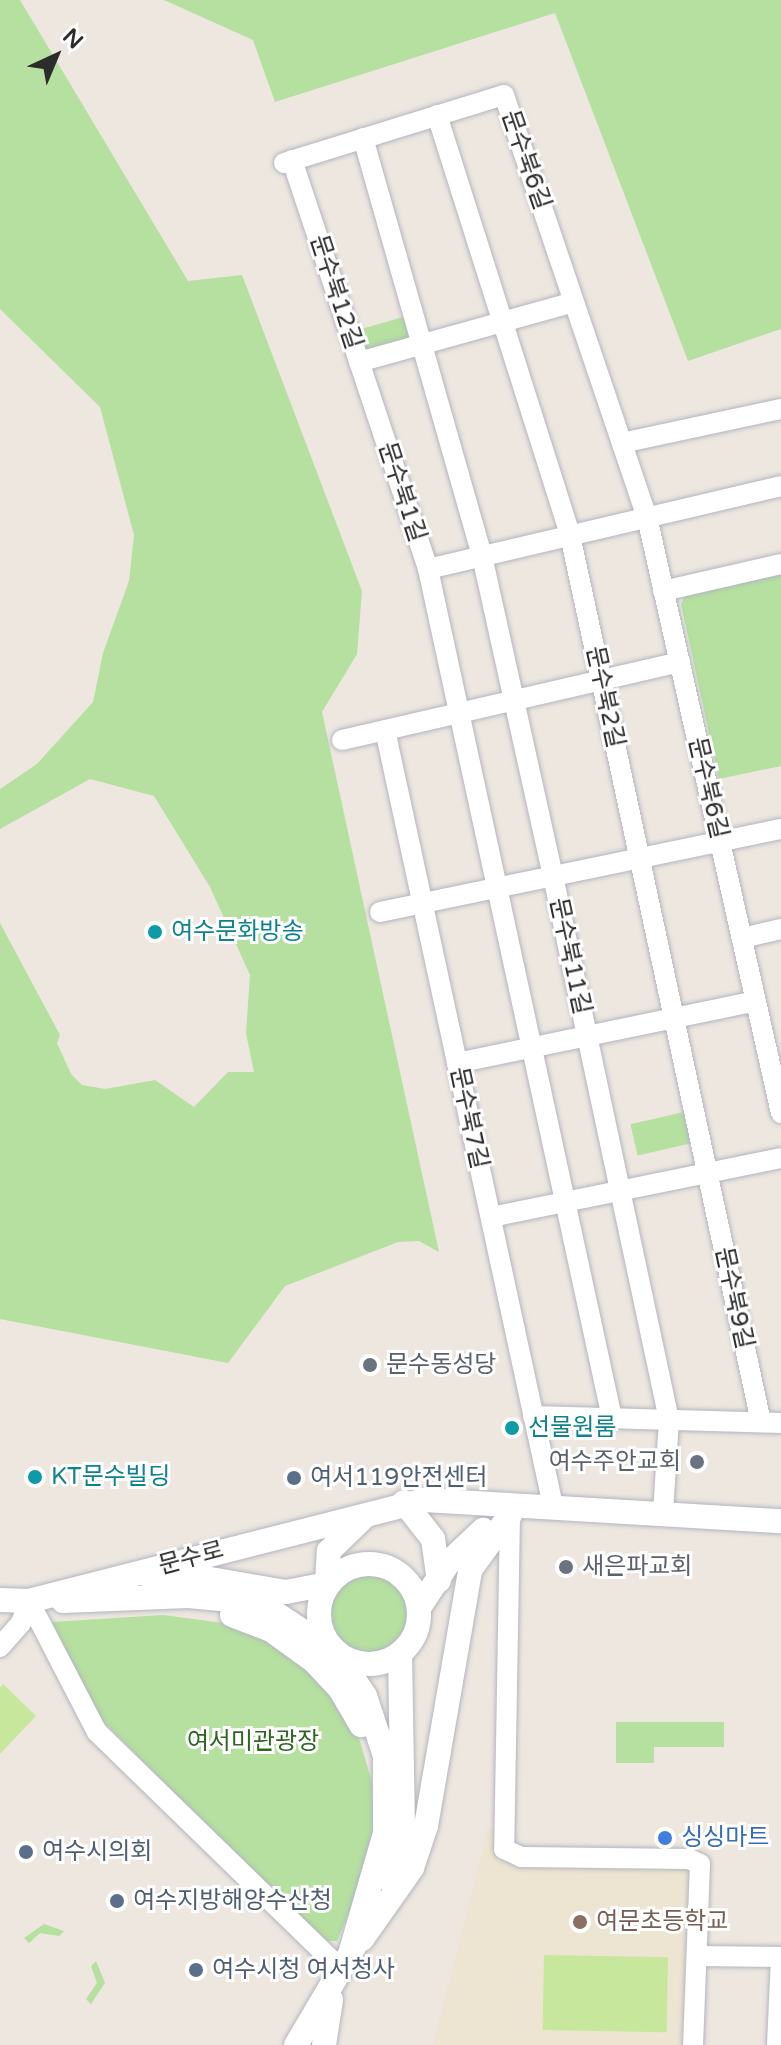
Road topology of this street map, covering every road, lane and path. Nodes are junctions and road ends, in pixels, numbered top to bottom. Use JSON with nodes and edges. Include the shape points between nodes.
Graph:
{"nodes":[{"id":1,"x":437,"y":115,"type":"junction"},
{"id":2,"x":363,"y":138,"type":"junction"},
{"id":3,"x":288,"y":161,"type":"joint"},
{"id":4,"x":574,"y":302,"type":"junction"},
{"id":5,"x":502,"y":322,"type":"junction"},
{"id":6,"x":421,"y":345,"type":"junction"},
{"id":7,"x":359,"y":362,"type":"junction"},
{"id":8,"x":781,"y":409,"type":"edge"},
{"id":9,"x":622,"y":443,"type":"junction"},
{"id":10,"x":781,"y":486,"type":"edge"},
{"id":11,"x":647,"y":517,"type":"junction"},
{"id":12,"x":570,"y":535,"type":"junction"},
{"id":13,"x":482,"y":556,"type":"junction"},
{"id":14,"x":781,"y":564,"type":"edge"},
{"id":15,"x":428,"y":569,"type":"junction"},
{"id":16,"x":663,"y":591,"type":"junction"},
{"id":17,"x":680,"y":662,"type":"junction"},
{"id":18,"x":601,"y":680,"type":"junction"},
{"id":19,"x":514,"y":700,"type":"junction"},
{"id":20,"x":459,"y":713,"type":"junction"},
{"id":21,"x":385,"y":730,"type":"junction"},
{"id":22,"x":342,"y":740,"type":"dead end"},
{"id":23,"x":781,"y":829,"type":"edge"},
{"id":24,"x":720,"y":842,"type":"junction"},
{"id":25,"x":639,"y":858,"type":"junction"},
{"id":26,"x":553,"y":876,"type":"junction"},
{"id":27,"x":497,"y":888,"type":"junction"},
{"id":28,"x":423,"y":903,"type":"junction"},
{"id":29,"x":380,"y":912,"type":"dead end"},
{"id":30,"x":781,"y":929,"type":"edge"},
{"id":31,"x":742,"y":938,"type":"junction"},
{"id":32,"x":756,"y":1001,"type":"junction"},
{"id":33,"x":674,"y":1018,"type":"junction"},
{"id":34,"x":587,"y":1036,"type":"junction"},
{"id":35,"x":531,"y":1048,"type":"junction"},
{"id":36,"x":457,"y":1063,"type":"junction"},
{"id":37,"x":781,"y":1113,"type":"edge"},
{"id":38,"x":781,"y":1158,"type":"edge"},
{"id":39,"x":707,"y":1173,"type":"junction"},
{"id":40,"x":620,"y":1190,"type":"junction"},
{"id":41,"x":565,"y":1202,"type":"junction"},
{"id":42,"x":491,"y":1217,"type":"junction"},
{"id":43,"x":533,"y":1416,"type":"junction"},
{"id":44,"x":612,"y":1418,"type":"junction"},
{"id":45,"x":669,"y":1420,"type":"junction"},
{"id":46,"x":771,"y":1422,"type":"edge"},
{"id":47,"x":474,"y":1500,"type":"junction"},
{"id":48,"x":386,"y":1507,"type":"junction"},
{"id":49,"x":563,"y":1507,"type":"junction"},
{"id":50,"x":663,"y":1514,"type":"junction"},
{"id":51,"x":510,"y":1515,"type":"junction"},
{"id":52,"x":781,"y":1521,"type":"edge"},
{"id":53,"x":444,"y":1572,"type":"junction"},
{"id":54,"x":119,"y":1577,"type":"junction"},
{"id":55,"x":327,"y":1584,"type":"junction"},
{"id":56,"x":0,"y":1600,"type":"edge"},
{"id":57,"x":29,"y":1601,"type":"junction"},
{"id":58,"x":107,"y":1601,"type":"junction"},
{"id":59,"x":419,"y":1608,"type":"junction"},
{"id":60,"x":0,"y":1647,"type":"edge"},
{"id":61,"x":337,"y":1654,"type":"junction"},
{"id":62,"x":400,"y":1654,"type":"junction"},
{"id":63,"x":387,"y":1801,"type":"junction"},
{"id":64,"x":699,"y":1956,"type":"junction"},
{"id":65,"x":781,"y":1957,"type":"edge"},
{"id":66,"x":342,"y":1968,"type":"junction"},
{"id":67,"x":296,"y":2045,"type":"edge"},
{"id":68,"x":324,"y":2045,"type":"edge"},
{"id":69,"x":693,"y":2045,"type":"edge"},
{"id":70,"x":777,"y":2045,"type":"edge"}],
"edges":[{"from":1,"to":2,"type":"street","name":"문수북6길"},
{"from":1,"to":4,"type":"street","name":"문수북6길","via":[[504,95]]},
{"from":1,"to":5,"type":"street"},
{"from":2,"to":3,"type":"street","name":"문수북6길"},
{"from":2,"to":6,"type":"street"},
{"from":3,"to":7,"type":"street","name":"문수북12길"},
{"from":4,"to":5,"type":"street","name":"문수북12길"},
{"from":4,"to":9,"type":"street","name":"문수북6길"},
{"from":5,"to":6,"type":"street","name":"문수북12길"},
{"from":5,"to":12,"type":"street"},
{"from":6,"to":7,"type":"street","name":"문수북12길"},
{"from":6,"to":13,"type":"street"},
{"from":7,"to":15,"type":"street","name":"문수북1길"},
{"from":8,"to":9,"type":"street"},
{"from":9,"to":11,"type":"street","name":"문수북6길"},
{"from":10,"to":11,"type":"street","name":"문수북1길"},
{"from":11,"to":12,"type":"street","name":"문수북1길"},
{"from":11,"to":16,"type":"street","name":"문수북6길"},
{"from":12,"to":13,"type":"street","name":"문수북1길"},
{"from":12,"to":18,"type":"street","name":"문수북2길"},
{"from":13,"to":15,"type":"street","name":"문수북1길"},
{"from":13,"to":19,"type":"street"},
{"from":14,"to":16,"type":"street"},
{"from":15,"to":20,"type":"street"},
{"from":16,"to":17,"type":"street","name":"문수북6길"},
{"from":17,"to":18,"type":"street"},
{"from":17,"to":24,"type":"street","name":"문수북6길"},
{"from":18,"to":19,"type":"street"},
{"from":18,"to":25,"type":"street","name":"문수북2길"},
{"from":19,"to":20,"type":"street"},
{"from":19,"to":26,"type":"street"},
{"from":20,"to":21,"type":"street"},
{"from":20,"to":27,"type":"street"},
{"from":21,"to":22,"type":"street"},
{"from":21,"to":28,"type":"street","name":"문수북7길"},
{"from":23,"to":24,"type":"street"},
{"from":24,"to":25,"type":"street"},
{"from":24,"to":31,"type":"street","name":"문수북6길"},
{"from":25,"to":26,"type":"street"},
{"from":25,"to":33,"type":"street"},
{"from":26,"to":27,"type":"street"},
{"from":26,"to":34,"type":"street","name":"문수북11길"},
{"from":27,"to":28,"type":"street"},
{"from":27,"to":35,"type":"street"},
{"from":28,"to":29,"type":"street"},
{"from":28,"to":36,"type":"street","name":"문수북7길"},
{"from":30,"to":31,"type":"street"},
{"from":31,"to":32,"type":"street","name":"문수북6길"},
{"from":32,"to":33,"type":"street","name":"문수북11길"},
{"from":32,"to":37,"type":"street","name":"문수북6길"},
{"from":33,"to":34,"type":"street","name":"문수북11길"},
{"from":33,"to":39,"type":"street"},
{"from":34,"to":35,"type":"street","name":"문수북11길"},
{"from":34,"to":40,"type":"street","name":"문수북11길"},
{"from":35,"to":36,"type":"street","name":"문수북11길"},
{"from":35,"to":41,"type":"street"},
{"from":36,"to":42,"type":"street","name":"문수북7길"},
{"from":38,"to":39,"type":"street"},
{"from":39,"to":40,"type":"street"},
{"from":39,"to":46,"type":"street","name":"문수북9길"},
{"from":40,"to":41,"type":"street"},
{"from":40,"to":45,"type":"street"},
{"from":41,"to":42,"type":"street"},
{"from":41,"to":44,"type":"street"},
{"from":42,"to":43,"type":"street","name":"문수북7길"},
{"from":43,"to":44,"type":"street","name":"문수북9길"},
{"from":43,"to":49,"type":"street","name":"문수북7길"},
{"from":44,"to":45,"type":"street","name":"문수북9길"},
{"from":45,"to":46,"type":"street","name":"문수북9길"},
{"from":45,"to":50,"type":"street"},
{"from":47,"to":48,"type":"street","name":"문수로"},
{"from":47,"to":49,"type":"street","name":"문수로"},
{"from":47,"to":53,"type":"street"},
{"from":48,"to":53,"type":"street","via":[[433,1539]]},
{"from":48,"to":54,"type":"street","name":"문수로"},
{"from":48,"to":55,"type":"street","via":[[334,1544],[325,1565]]},
{"from":49,"to":50,"type":"street"},
{"from":49,"to":51,"type":"street"},
{"from":50,"to":52,"type":"street"},
{"from":51,"to":53,"type":"street","via":[[489,1525]]},
{"from":51,"to":64,"type":"street","via":[[504,1849],[521,1857],[695,1860],[702,1871]]},
{"from":51,"to":66,"type":"street","via":[[470,1570],[426,1826],[412,1868]]},
{"from":53,"to":59,"type":"street"},
{"from":54,"to":55,"type":"street","via":[[205,1578],[279,1591]]},
{"from":54,"to":57,"type":"street","name":"문수로"},
{"from":55,"to":59,"type":"street","via":[[350,1566],[381,1564],[407,1580]]},
{"from":55,"to":61,"type":"street","via":[[318,1614]]},
{"from":56,"to":57,"type":"street","name":"문수로"},
{"from":57,"to":58,"type":"street"},
{"from":57,"to":60,"type":"street","via":[[21,1623]]},
{"from":57,"to":66,"type":"street","via":[[97,1732]]},
{"from":58,"to":61,"type":"street","via":[[188,1596],[232,1600],[272,1611]]},
{"from":58,"to":63,"type":"street","via":[[241,1616],[298,1648],[350,1703]]},
{"from":59,"to":62,"type":"street","via":[[416,1634]]},
{"from":61,"to":62,"type":"street","via":[[368,1664]]},
{"from":61,"to":63,"type":"street","via":[[376,1720],[385,1756]]},
{"from":62,"to":66,"type":"street","via":[[401,1845],[382,1898]]},
{"from":63,"to":66,"type":"street","via":[[378,1866]]},
{"from":64,"to":65,"type":"street"},
{"from":64,"to":69,"type":"street"},
{"from":65,"to":70,"type":"street"},
{"from":66,"to":67,"type":"street"},
{"from":66,"to":68,"type":"street"}]}
